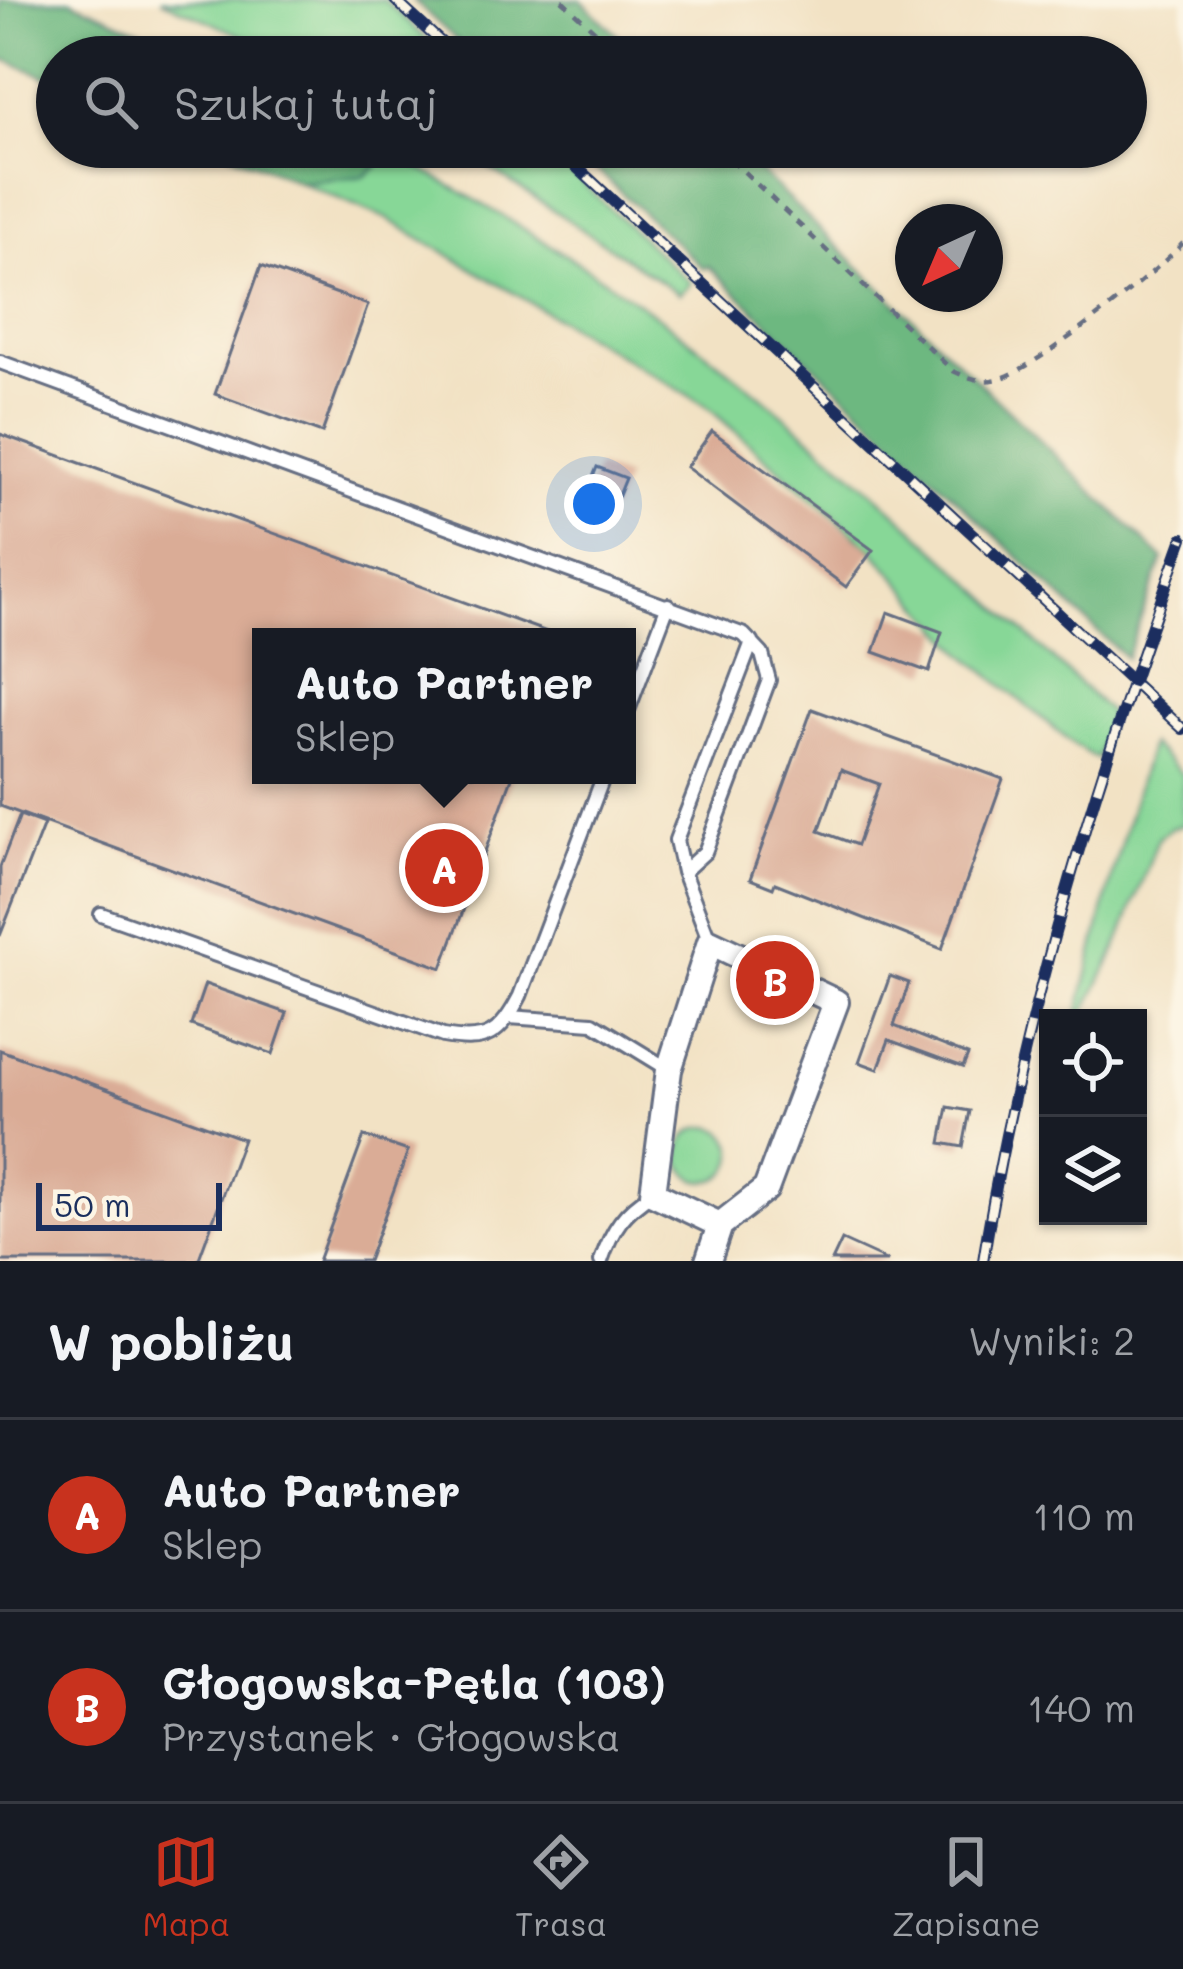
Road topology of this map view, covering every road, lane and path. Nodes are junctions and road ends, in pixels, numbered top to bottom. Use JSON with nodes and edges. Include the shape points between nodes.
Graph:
{"nodes":[{"id":1,"x":562,"y":0,"type":"edge"},
{"id":2,"x":601,"y":36,"type":"edge"},
{"id":3,"x":740,"y":168,"type":"edge"},
{"id":4,"x":1183,"y":243,"type":"edge"},
{"id":5,"x":0,"y":362,"type":"edge"},
{"id":6,"x":668,"y":604,"type":"junction"},
{"id":7,"x":752,"y":642,"type":"junction"},
{"id":8,"x":636,"y":689,"type":"edge"},
{"id":9,"x":600,"y":784,"type":"edge"},
{"id":10,"x":683,"y":872,"type":"junction"},
{"id":11,"x":101,"y":914,"type":"dead end"},
{"id":12,"x":710,"y":942,"type":"junction"},
{"id":13,"x":509,"y":1017,"type":"junction"},
{"id":14,"x":669,"y":1070,"type":"junction"},
{"id":15,"x":653,"y":1192,"type":"junction"},
{"id":16,"x":720,"y":1225,"type":"junction"},
{"id":17,"x":601,"y":1261,"type":"edge"},
{"id":18,"x":707,"y":1261,"type":"edge"}],
"edges":[{"from":1,"to":2,"type":"path"},
{"from":3,"to":4,"type":"path","via":[[953,371],[973,381],[1009,376],[1149,277]]},
{"from":5,"to":6,"type":"lane"},
{"from":6,"to":7,"type":"lane"},
{"from":6,"to":8,"type":"lane"},
{"from":7,"to":10,"type":"lane","via":[[676,840]]},
{"from":7,"to":10,"type":"lane","via":[[769,680],[705,852]]},
{"from":9,"to":13,"type":"lane"},
{"from":10,"to":12,"type":"lane"},
{"from":11,"to":13,"type":"lane","via":[[443,1036],[488,1038]]},
{"from":12,"to":14,"type":"street"},
{"from":12,"to":16,"type":"street","via":[[836,1002],[766,1189]]},
{"from":13,"to":14,"type":"lane","via":[[592,1023]]},
{"from":14,"to":15,"type":"street"},
{"from":15,"to":16,"type":"street"},
{"from":15,"to":17,"type":"lane","via":[[611,1231]]},
{"from":16,"to":18,"type":"street"}]}
